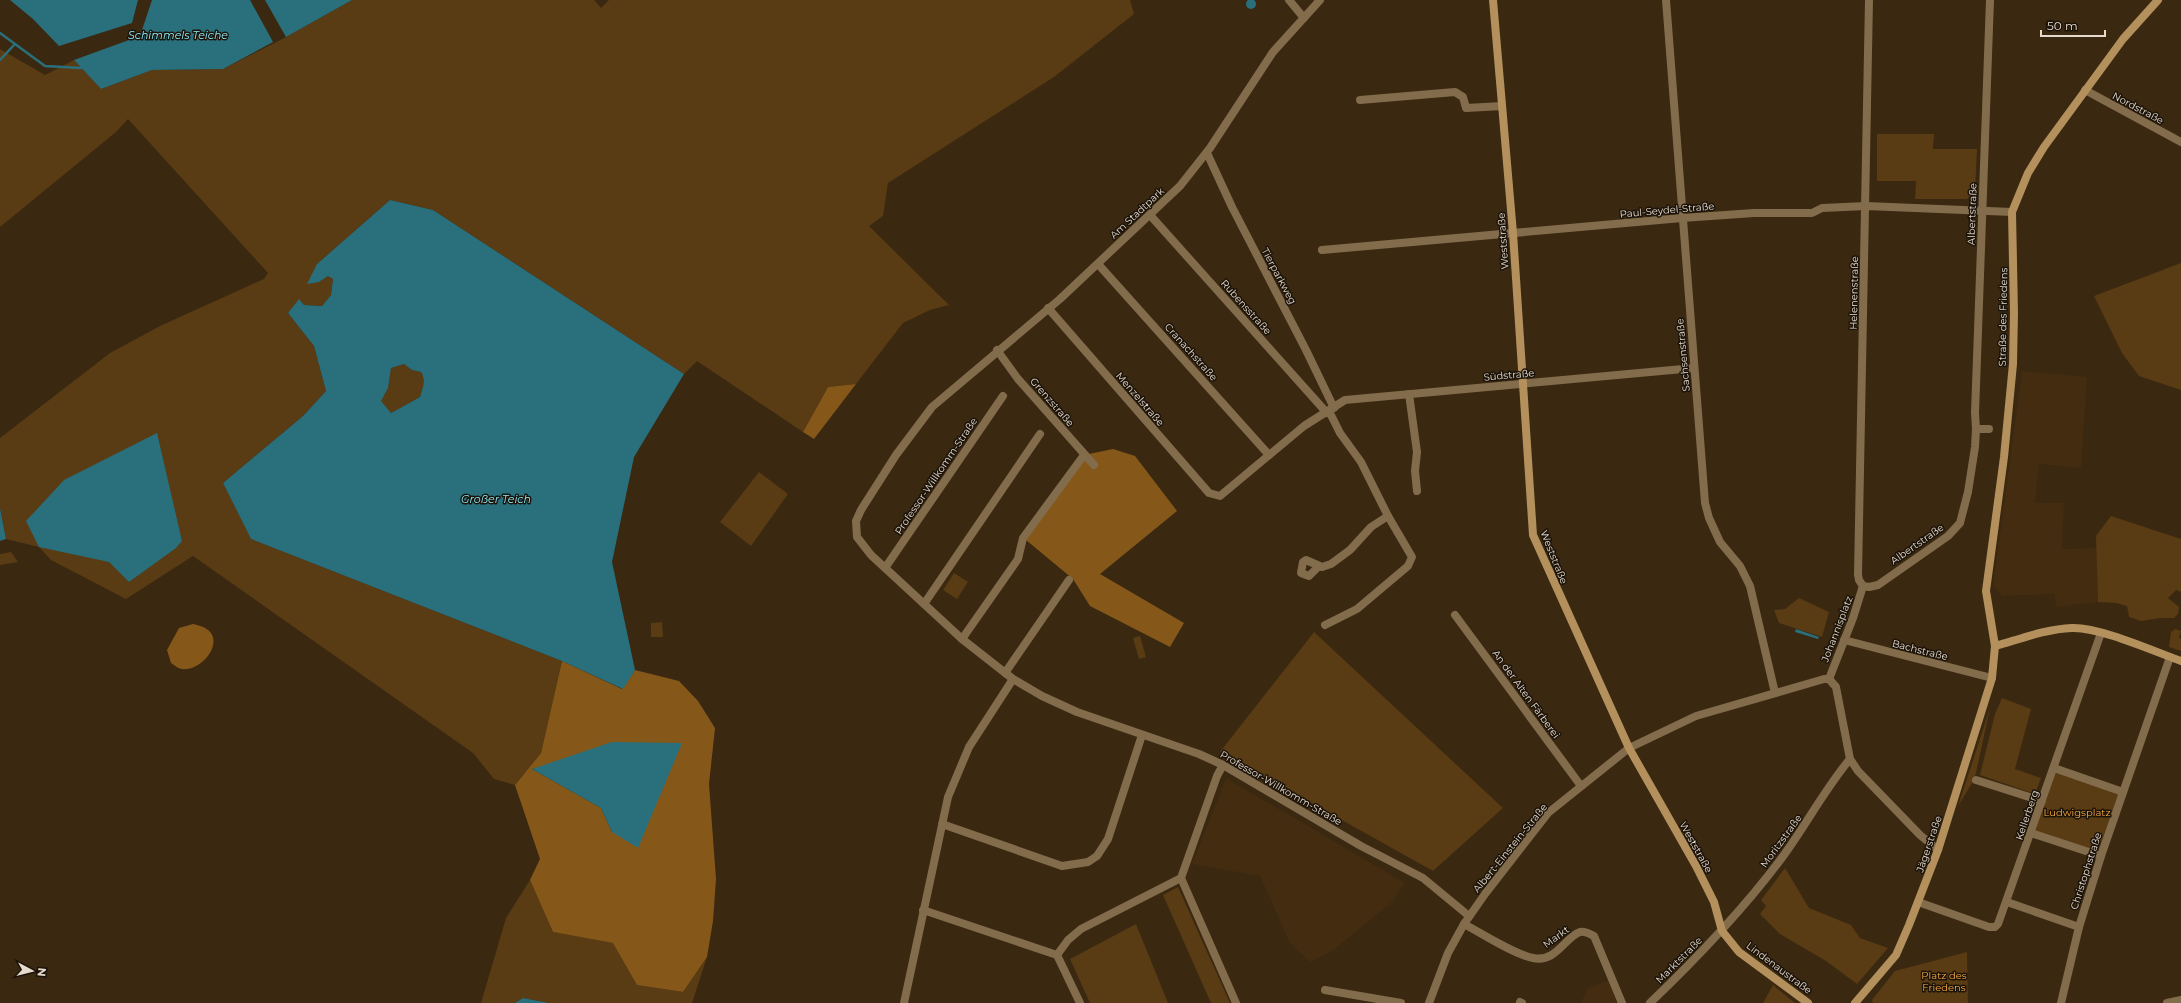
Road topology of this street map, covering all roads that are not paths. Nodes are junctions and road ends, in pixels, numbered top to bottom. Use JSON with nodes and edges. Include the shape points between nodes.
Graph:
{"nodes":[{"id":1,"x":1289,"y":0,"type":"edge"},
{"id":2,"x":1320,"y":0,"type":"edge"},
{"id":3,"x":1493,"y":0,"type":"edge"},
{"id":4,"x":1666,"y":0,"type":"edge"},
{"id":5,"x":1869,"y":0,"type":"edge"},
{"id":6,"x":1990,"y":0,"type":"edge"},
{"id":7,"x":2158,"y":0,"type":"edge"},
{"id":8,"x":1304,"y":18,"type":"junction"},
{"id":9,"x":2085,"y":90,"type":"junction"},
{"id":10,"x":1360,"y":100,"type":"dead end"},
{"id":11,"x":1502,"y":106,"type":"junction"},
{"id":12,"x":2181,"y":142,"type":"edge"},
{"id":13,"x":1207,"y":152,"type":"junction"},
{"id":14,"x":1866,"y":206,"type":"junction"},
{"id":15,"x":1982,"y":210,"type":"junction"},
{"id":16,"x":2012,"y":212,"type":"junction"},
{"id":17,"x":1150,"y":215,"type":"junction"},
{"id":18,"x":1682,"y":218,"type":"junction"},
{"id":19,"x":1513,"y":233,"type":"junction"},
{"id":20,"x":1322,"y":250,"type":"dead end"},
{"id":21,"x":1098,"y":264,"type":"junction"},
{"id":22,"x":1048,"y":308,"type":"junction"},
{"id":23,"x":997,"y":350,"type":"junction"},
{"id":24,"x":1694,"y":368,"type":"junction"},
{"id":25,"x":1523,"y":384,"type":"junction"},
{"id":26,"x":1409,"y":394,"type":"junction"},
{"id":27,"x":1003,"y":396,"type":"dead end"},
{"id":28,"x":932,"y":407,"type":"joint"},
{"id":29,"x":1330,"y":411,"type":"junction"},
{"id":30,"x":1976,"y":429,"type":"junction"},
{"id":31,"x":1989,"y":430,"type":"dead end"},
{"id":32,"x":1040,"y":434,"type":"dead end"},
{"id":33,"x":1084,"y":455,"type":"junction"},
{"id":34,"x":1269,"y":455,"type":"junction"},
{"id":35,"x":1094,"y":465,"type":"dead end"},
{"id":36,"x":1417,"y":491,"type":"dead end"},
{"id":37,"x":1220,"y":496,"type":"joint"},
{"id":38,"x":1388,"y":516,"type":"junction"},
{"id":39,"x":1319,"y":566,"type":"dead end"},
{"id":40,"x":885,"y":568,"type":"junction"},
{"id":41,"x":1069,"y":580,"type":"dead end"},
{"id":42,"x":1863,"y":586,"type":"junction"},
{"id":43,"x":924,"y":604,"type":"junction"},
{"id":44,"x":1455,"y":614,"type":"dead end"},
{"id":45,"x":1325,"y":625,"type":"dead end"},
{"id":46,"x":2101,"y":633,"type":"junction"},
{"id":47,"x":962,"y":638,"type":"junction"},
{"id":48,"x":1844,"y":640,"type":"junction"},
{"id":49,"x":1995,"y":646,"type":"junction"},
{"id":50,"x":2170,"y":657,"type":"junction"},
{"id":51,"x":2181,"y":661,"type":"edge"},
{"id":52,"x":1005,"y":673,"type":"junction"},
{"id":53,"x":1992,"y":678,"type":"junction"},
{"id":54,"x":1013,"y":679,"type":"junction"},
{"id":55,"x":1829,"y":679,"type":"junction"},
{"id":56,"x":1775,"y":693,"type":"junction"},
{"id":57,"x":1142,"y":735,"type":"junction"},
{"id":58,"x":1629,"y":748,"type":"junction"},
{"id":59,"x":1850,"y":759,"type":"junction"},
{"id":60,"x":1223,"y":765,"type":"junction"},
{"id":61,"x":2054,"y":768,"type":"junction"},
{"id":62,"x":1976,"y":780,"type":"dead end"},
{"id":63,"x":1581,"y":786,"type":"junction"},
{"id":64,"x":2123,"y":792,"type":"junction"},
{"id":65,"x":2042,"y":801,"type":"junction"},
{"id":66,"x":942,"y":824,"type":"junction"},
{"id":67,"x":2031,"y":833,"type":"junction"},
{"id":68,"x":1938,"y":850,"type":"junction"},
{"id":69,"x":2101,"y":856,"type":"junction"},
{"id":70,"x":1181,"y":878,"type":"junction"},
{"id":71,"x":1918,"y":902,"type":"junction"},
{"id":72,"x":2007,"y":902,"type":"junction"},
{"id":73,"x":923,"y":910,"type":"junction"},
{"id":74,"x":1469,"y":916,"type":"junction"},
{"id":75,"x":1464,"y":924,"type":"junction"},
{"id":76,"x":2079,"y":927,"type":"junction"},
{"id":77,"x":1722,"y":931,"type":"junction"},
{"id":78,"x":1057,"y":955,"type":"junction"},
{"id":79,"x":1325,"y":990,"type":"dead end"},
{"id":80,"x":2181,"y":1000,"type":"edge"},
{"id":81,"x":904,"y":1003,"type":"edge"},
{"id":82,"x":1080,"y":1003,"type":"edge"},
{"id":83,"x":1236,"y":1003,"type":"edge"},
{"id":84,"x":1402,"y":1003,"type":"edge"},
{"id":85,"x":1429,"y":1003,"type":"edge"},
{"id":86,"x":1622,"y":1003,"type":"edge"},
{"id":87,"x":1650,"y":1003,"type":"edge"},
{"id":88,"x":1808,"y":1003,"type":"edge"},
{"id":89,"x":1855,"y":1003,"type":"edge"},
{"id":90,"x":2061,"y":1003,"type":"edge"},
{"id":91,"x":2167,"y":1003,"type":"edge"}],
"edges":[{"from":1,"to":8,"type":"street"},
{"from":2,"to":8,"type":"street","name":"Am Stadtpark"},
{"from":3,"to":11,"type":"main road","name":"Weststraße"},
{"from":4,"to":18,"type":"street","name":"Sachsenstraße"},
{"from":5,"to":14,"type":"street","name":"Helenenstraße"},
{"from":6,"to":15,"type":"street","name":"Albertstraße"},
{"from":7,"to":9,"type":"main road","name":"Straße des Friedens","via":[[2123,39]]},
{"from":8,"to":13,"type":"street","name":"Am Stadtpark","via":[[1273,52]]},
{"from":9,"to":12,"type":"street","name":"Nordstraße"},
{"from":9,"to":16,"type":"main road","name":"Straße des Friedens","via":[[2028,173]]},
{"from":10,"to":11,"type":"street","via":[[1455,92],[1463,97],[1466,108]]},
{"from":11,"to":19,"type":"main road","name":"Weststraße"},
{"from":13,"to":17,"type":"street","name":"Am Stadtpark","via":[[1180,186]]},
{"from":13,"to":29,"type":"street","name":"Tierparkweg","via":[[1232,207],[1306,350]]},
{"from":14,"to":15,"type":"street","name":"Paul-Seydel-Straße"},
{"from":14,"to":18,"type":"street","name":"Paul-Seydel-Straße","via":[[1822,208],[1812,213],[1754,213]]},
{"from":14,"to":42,"type":"street","name":"Helenenstraße","via":[[1858,575]]},
{"from":15,"to":16,"type":"street","name":"Paul-Seydel-Straße"},
{"from":15,"to":30,"type":"street","name":"Albertstraße"},
{"from":16,"to":49,"type":"main road","name":"Straße des Friedens","via":[[2012,364],[2004,457],[1986,591]]},
{"from":17,"to":21,"type":"street","name":"Am Stadtpark"},
{"from":17,"to":29,"type":"street","name":"Rubensstraße"},
{"from":18,"to":19,"type":"street","name":"Paul-Seydel-Straße"},
{"from":18,"to":24,"type":"street","name":"Sachsenstraße"},
{"from":19,"to":20,"type":"street","name":"Paul-Seydel-Straße"},
{"from":19,"to":25,"type":"main road","name":"Weststraße"},
{"from":21,"to":22,"type":"street","name":"Am Stadtpark"},
{"from":21,"to":34,"type":"street","name":"Cranachstraße"},
{"from":22,"to":23,"type":"street","name":"Am Stadtpark"},
{"from":22,"to":37,"type":"street","name":"Menzelstraße","via":[[1208,493]]},
{"from":23,"to":28,"type":"street","name":"Am Stadtpark"},
{"from":23,"to":33,"type":"street","name":"Grenzstraße","via":[[1018,379]]},
{"from":24,"to":25,"type":"street","name":"Südstraße"},
{"from":24,"to":56,"type":"street","name":"Sachsenstraße","via":[[1708,518],[1720,542],[1740,566],[1750,586]]},
{"from":25,"to":26,"type":"street","name":"Südstraße"},
{"from":25,"to":58,"type":"main road","name":"Weststraße","via":[[1533,535]]},
{"from":26,"to":29,"type":"street","name":"Südstraße","via":[[1346,400]]},
{"from":26,"to":36,"type":"street","via":[[1417,452]]},
{"from":27,"to":40,"type":"street","name":"Professor-Willkomm-Straße"},
{"from":28,"to":40,"type":"street","name":"Professor-Willkomm-Straße","via":[[896,454],[856,522],[857,537],[861,544]]},
{"from":29,"to":34,"type":"street","name":"Südstraße","via":[[1304,426]]},
{"from":29,"to":38,"type":"street","via":[[1340,433],[1361,462]]},
{"from":30,"to":31,"type":"street"},
{"from":30,"to":42,"type":"street","name":"Albertstraße","via":[[1967,497],[1960,523],[1948,536],[1878,585]]},
{"from":32,"to":43,"type":"street"},
{"from":33,"to":35,"type":"street","name":"Grenzstraße"},
{"from":33,"to":47,"type":"street","via":[[1023,538],[1018,559]]},
{"from":34,"to":37,"type":"street","name":"Südstraße"},
{"from":38,"to":39,"type":"street","via":[[1371,527],[1341,559]]},
{"from":38,"to":45,"type":"street","via":[[1412,557],[1408,566],[1357,609]]},
{"from":40,"to":43,"type":"street","name":"Professor-Willkomm-Straße"},
{"from":41,"to":52,"type":"street"},
{"from":42,"to":48,"type":"street","name":"Johannisplatz"},
{"from":43,"to":47,"type":"street","name":"Professor-Willkomm-Straße"},
{"from":44,"to":63,"type":"street","name":"An der Alten Färberei"},
{"from":46,"to":49,"type":"main road","via":[[2074,628],[2049,631]]},
{"from":46,"to":50,"type":"main road"},
{"from":46,"to":61,"type":"street","name":"Kellerberg"},
{"from":47,"to":52,"type":"street","name":"Professor-Willkomm-Straße"},
{"from":48,"to":53,"type":"street","name":"Bachstraße"},
{"from":48,"to":55,"type":"street","name":"Johannisplatz"},
{"from":49,"to":53,"type":"main road","name":"Straße des Friedens"},
{"from":50,"to":51,"type":"main road"},
{"from":50,"to":64,"type":"street","name":"Christophstraße"},
{"from":52,"to":54,"type":"street","name":"Professor-Willkomm-Straße"},
{"from":53,"to":68,"type":"main road","name":"Jägerstraße"},
{"from":54,"to":57,"type":"street","name":"Professor-Willkomm-Straße","via":[[1077,712]]},
{"from":54,"to":66,"type":"street","via":[[969,748],[948,797]]},
{"from":55,"to":56,"type":"street","name":"Albert-Einstein-Straße"},
{"from":55,"to":59,"type":"street","via":[[1836,687]]},
{"from":56,"to":58,"type":"street","name":"Albert-Einstein-Straße","via":[[1696,716]]},
{"from":57,"to":60,"type":"street","name":"Professor-Willkomm-Straße"},
{"from":57,"to":66,"type":"street","via":[[1108,839],[1097,856],[1088,862],[1062,866]]},
{"from":58,"to":63,"type":"street","name":"Albert-Einstein-Straße"},
{"from":58,"to":77,"type":"main road","name":"Weststraße","via":[[1696,866],[1714,902]]},
{"from":59,"to":68,"type":"street","via":[[1858,771]]},
{"from":59,"to":77,"type":"street","name":"Moritzstraße","via":[[1834,778],[1803,830],[1781,860]]},
{"from":60,"to":70,"type":"street"},
{"from":60,"to":74,"type":"street","name":"Professor-Willkomm-Straße","via":[[1361,846],[1423,878]]},
{"from":61,"to":64,"type":"street"},
{"from":61,"to":65,"type":"street","name":"Kellerberg"},
{"from":62,"to":65,"type":"street"},
{"from":63,"to":74,"type":"street","name":"Albert-Einstein-Straße","via":[[1548,813]]},
{"from":64,"to":69,"type":"street","name":"Christophstraße"},
{"from":65,"to":67,"type":"street","name":"Kellerberg"},
{"from":66,"to":73,"type":"street"},
{"from":67,"to":69,"type":"street"},
{"from":67,"to":72,"type":"street","name":"Kellerberg"},
{"from":68,"to":71,"type":"main road","name":"Jägerstraße"},
{"from":69,"to":76,"type":"street","name":"Christophstraße"},
{"from":70,"to":78,"type":"street","via":[[1081,929],[1068,940]]},
{"from":70,"to":83,"type":"street"},
{"from":71,"to":72,"type":"street","name":"Kellerberg","via":[[1992,927],[1998,924]]},
{"from":71,"to":89,"type":"main road","name":"Jägerstraße","via":[[1896,955]]},
{"from":72,"to":76,"type":"street"},
{"from":73,"to":78,"type":"street"},
{"from":73,"to":81,"type":"street"},
{"from":74,"to":75,"type":"street","name":"Albert-Einstein-Straße"},
{"from":75,"to":85,"type":"street","name":"Albert-Einstein-Straße","via":[[1448,953]]},
{"from":75,"to":86,"type":"street","name":"Markt","via":[[1533,958],[1547,957],[1579,932],[1587,932],[1594,936]]},
{"from":76,"to":90,"type":"street","name":"Christophstraße"},
{"from":77,"to":87,"type":"street","name":"Marktstraße"},
{"from":77,"to":88,"type":"main road","name":"Lindenaustraße","via":[[1739,952]]},
{"from":78,"to":82,"type":"street"},
{"from":79,"to":84,"type":"street"},
{"from":80,"to":91,"type":"street"}]}
